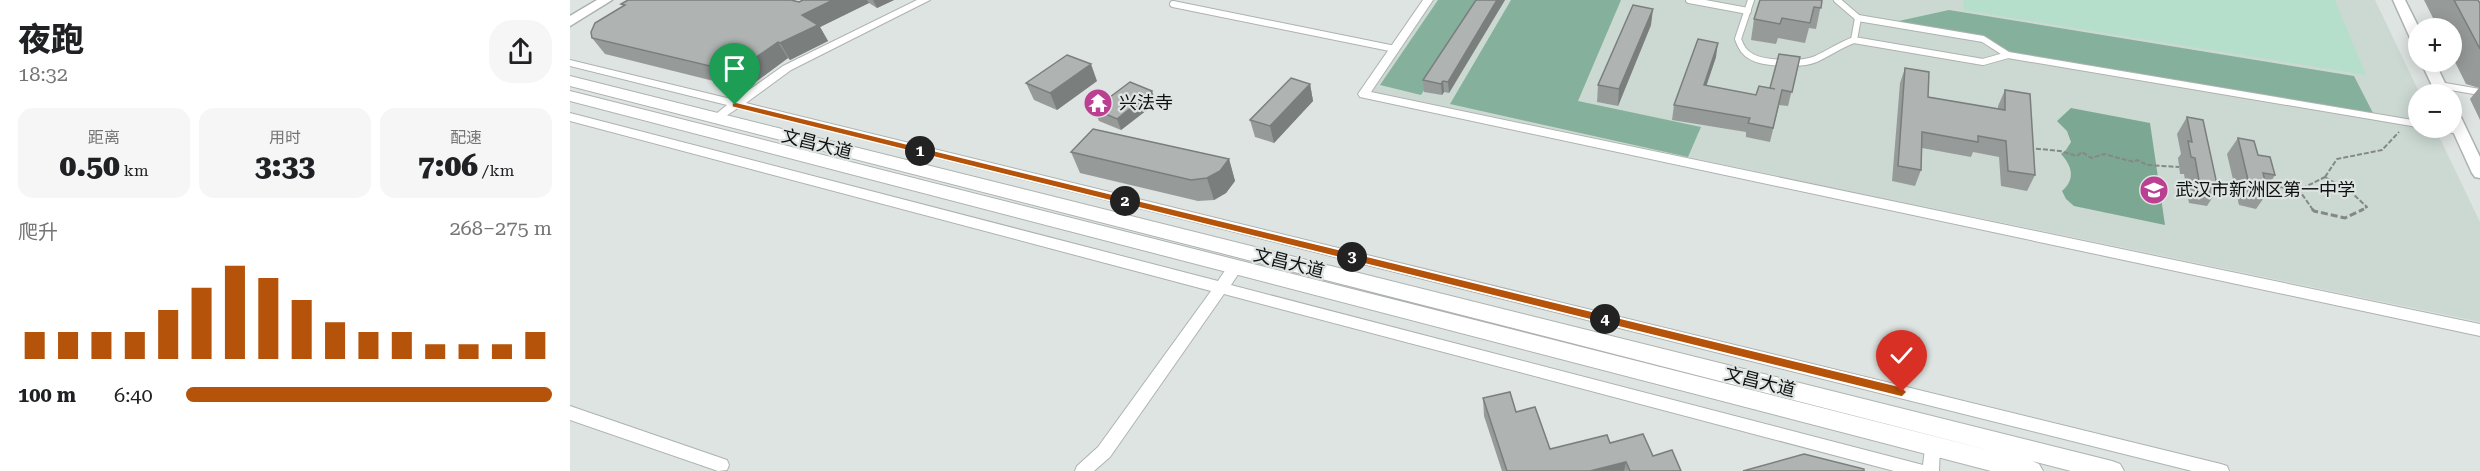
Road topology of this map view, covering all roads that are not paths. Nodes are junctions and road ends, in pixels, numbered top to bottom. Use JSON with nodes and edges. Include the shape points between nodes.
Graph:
{"nodes":[{"id":1,"x":606,"y":0,"type":"edge"},
{"id":2,"x":925,"y":0,"type":"edge"},
{"id":3,"x":1428,"y":0,"type":"edge"},
{"id":4,"x":1689,"y":0,"type":"edge"},
{"id":5,"x":1751,"y":0,"type":"edge"},
{"id":6,"x":1837,"y":0,"type":"edge"},
{"id":7,"x":2399,"y":0,"type":"edge"},
{"id":8,"x":1173,"y":4,"type":"dead end"},
{"id":9,"x":1748,"y":11,"type":"junction"},
{"id":10,"x":1858,"y":18,"type":"junction"},
{"id":11,"x":2408,"y":19,"type":"edge"},
{"id":12,"x":570,"y":22,"type":"edge"},
{"id":13,"x":1854,"y":40,"type":"junction"},
{"id":14,"x":1395,"y":49,"type":"junction"},
{"id":15,"x":2008,"y":55,"type":"junction"},
{"id":16,"x":570,"y":63,"type":"edge"},
{"id":17,"x":570,"y":81,"type":"edge"},
{"id":18,"x":2462,"y":91,"type":"edge"},
{"id":19,"x":2480,"y":92,"type":"edge"},
{"id":20,"x":570,"y":96,"type":"edge"},
{"id":21,"x":735,"y":105,"type":"junction"},
{"id":22,"x":570,"y":117,"type":"edge"},
{"id":23,"x":717,"y":118,"type":"junction"},
{"id":24,"x":2408,"y":122,"type":"edge"},
{"id":25,"x":2462,"y":134,"type":"edge"},
{"id":26,"x":2480,"y":173,"type":"edge"},
{"id":27,"x":1236,"y":267,"type":"junction"},
{"id":28,"x":1220,"y":289,"type":"junction"},
{"id":29,"x":2480,"y":330,"type":"edge"},
{"id":30,"x":570,"y":413,"type":"edge"},
{"id":31,"x":1932,"y":446,"type":"junction"},
{"id":32,"x":721,"y":465,"type":"dead end"},
{"id":33,"x":1083,"y":471,"type":"edge"},
{"id":34,"x":1921,"y":471,"type":"edge"},
{"id":35,"x":1931,"y":471,"type":"edge"},
{"id":36,"x":2031,"y":471,"type":"edge"},
{"id":37,"x":2112,"y":471,"type":"edge"},
{"id":38,"x":2221,"y":471,"type":"edge"}],
"edges":[{"from":1,"to":12,"type":"street"},
{"from":2,"to":21,"type":"street","via":[[787,68]]},
{"from":3,"to":14,"type":"street"},
{"from":4,"to":9,"type":"lane"},
{"from":5,"to":9,"type":"lane"},
{"from":6,"to":10,"type":"lane"},
{"from":7,"to":11,"type":"street"},
{"from":8,"to":14,"type":"lane"},
{"from":9,"to":13,"type":"lane","via":[[1738,39],[1742,49],[1753,58],[1798,64]]},
{"from":10,"to":13,"type":"lane"},
{"from":10,"to":15,"type":"lane","via":[[1983,39]]},
{"from":13,"to":15,"type":"lane","via":[[1983,62]]},
{"from":14,"to":29,"type":"street","via":[[1364,94]]},
{"from":15,"to":24,"type":"lane"},
{"from":16,"to":21,"type":"street"},
{"from":17,"to":23,"type":"main road","name":"文昌大道"},
{"from":18,"to":19,"type":"lane"},
{"from":20,"to":27,"type":"main road","name":"文昌大道"},
{"from":21,"to":23,"type":"street"},
{"from":21,"to":38,"type":"street"},
{"from":22,"to":28,"type":"street"},
{"from":23,"to":37,"type":"main road","name":"文昌大道"},
{"from":25,"to":26,"type":"street"},
{"from":27,"to":28,"type":"street"},
{"from":27,"to":31,"type":"main road","name":"文昌大道"},
{"from":28,"to":33,"type":"street","via":[[1104,453]]},
{"from":28,"to":34,"type":"street"},
{"from":30,"to":32,"type":"street"},
{"from":31,"to":35,"type":"street"},
{"from":31,"to":36,"type":"main road","name":"文昌大道"}]}
